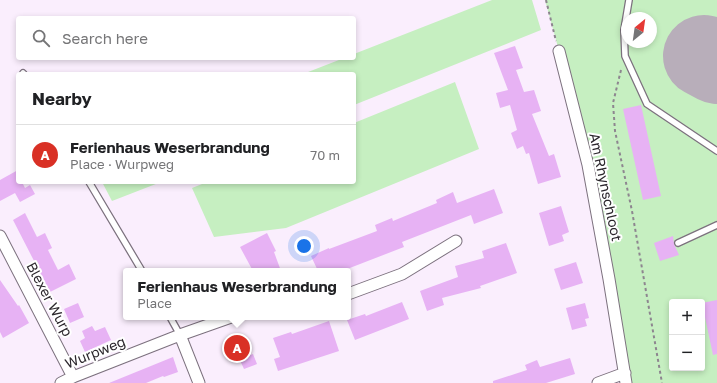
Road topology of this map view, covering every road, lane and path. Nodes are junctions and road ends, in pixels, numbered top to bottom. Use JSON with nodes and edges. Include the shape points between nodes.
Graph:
{"nodes":[{"id":1,"x":546,"y":0,"type":"edge"},
{"id":2,"x":629,"y":0,"type":"edge"},
{"id":3,"x":559,"y":51,"type":"joint"},
{"id":4,"x":625,"y":56,"type":"junction"},
{"id":5,"x":717,"y":151,"type":"edge"},
{"id":6,"x":90,"y":184,"type":"edge"},
{"id":7,"x":717,"y":225,"type":"edge"},
{"id":8,"x":0,"y":236,"type":"edge"},
{"id":9,"x":456,"y":240,"type":"dead end"},
{"id":10,"x":678,"y":243,"type":"dead end"},
{"id":11,"x":140,"y":268,"type":"edge"},
{"id":12,"x":351,"y":293,"type":"edge"},
{"id":13,"x":172,"y":320,"type":"edge"},
{"id":14,"x":222,"y":320,"type":"edge"},
{"id":15,"x":180,"y":334,"type":"junction"},
{"id":16,"x":74,"y":377,"type":"junction"},
{"id":17,"x":625,"y":378,"type":"edge"},
{"id":18,"x":61,"y":383,"type":"edge"},
{"id":19,"x":199,"y":383,"type":"edge"},
{"id":20,"x":598,"y":383,"type":"edge"},
{"id":21,"x":662,"y":383,"type":"edge"}],
"edges":[{"from":1,"to":3,"type":"path"},
{"from":2,"to":4,"type":"lane","via":[[624,30]]},
{"from":3,"to":17,"type":"street","name":"Am Rhynschloot","via":[[588,165],[610,279]]},
{"from":4,"to":5,"type":"lane","via":[[647,104]]},
{"from":4,"to":21,"type":"path","via":[[613,104],[615,132],[632,211]]},
{"from":6,"to":11,"type":"lane"},
{"from":7,"to":10,"type":"lane"},
{"from":8,"to":16,"type":"street","name":"Blexer Wurp"},
{"from":9,"to":12,"type":"street","via":[[402,274]]},
{"from":13,"to":15,"type":"lane"},
{"from":14,"to":15,"type":"street","name":"Wurpweg"},
{"from":15,"to":16,"type":"street","name":"Wurpweg"},
{"from":15,"to":19,"type":"street"},
{"from":16,"to":18,"type":"street","name":"Wurpweg"},
{"from":17,"to":20,"type":"street"}]}
